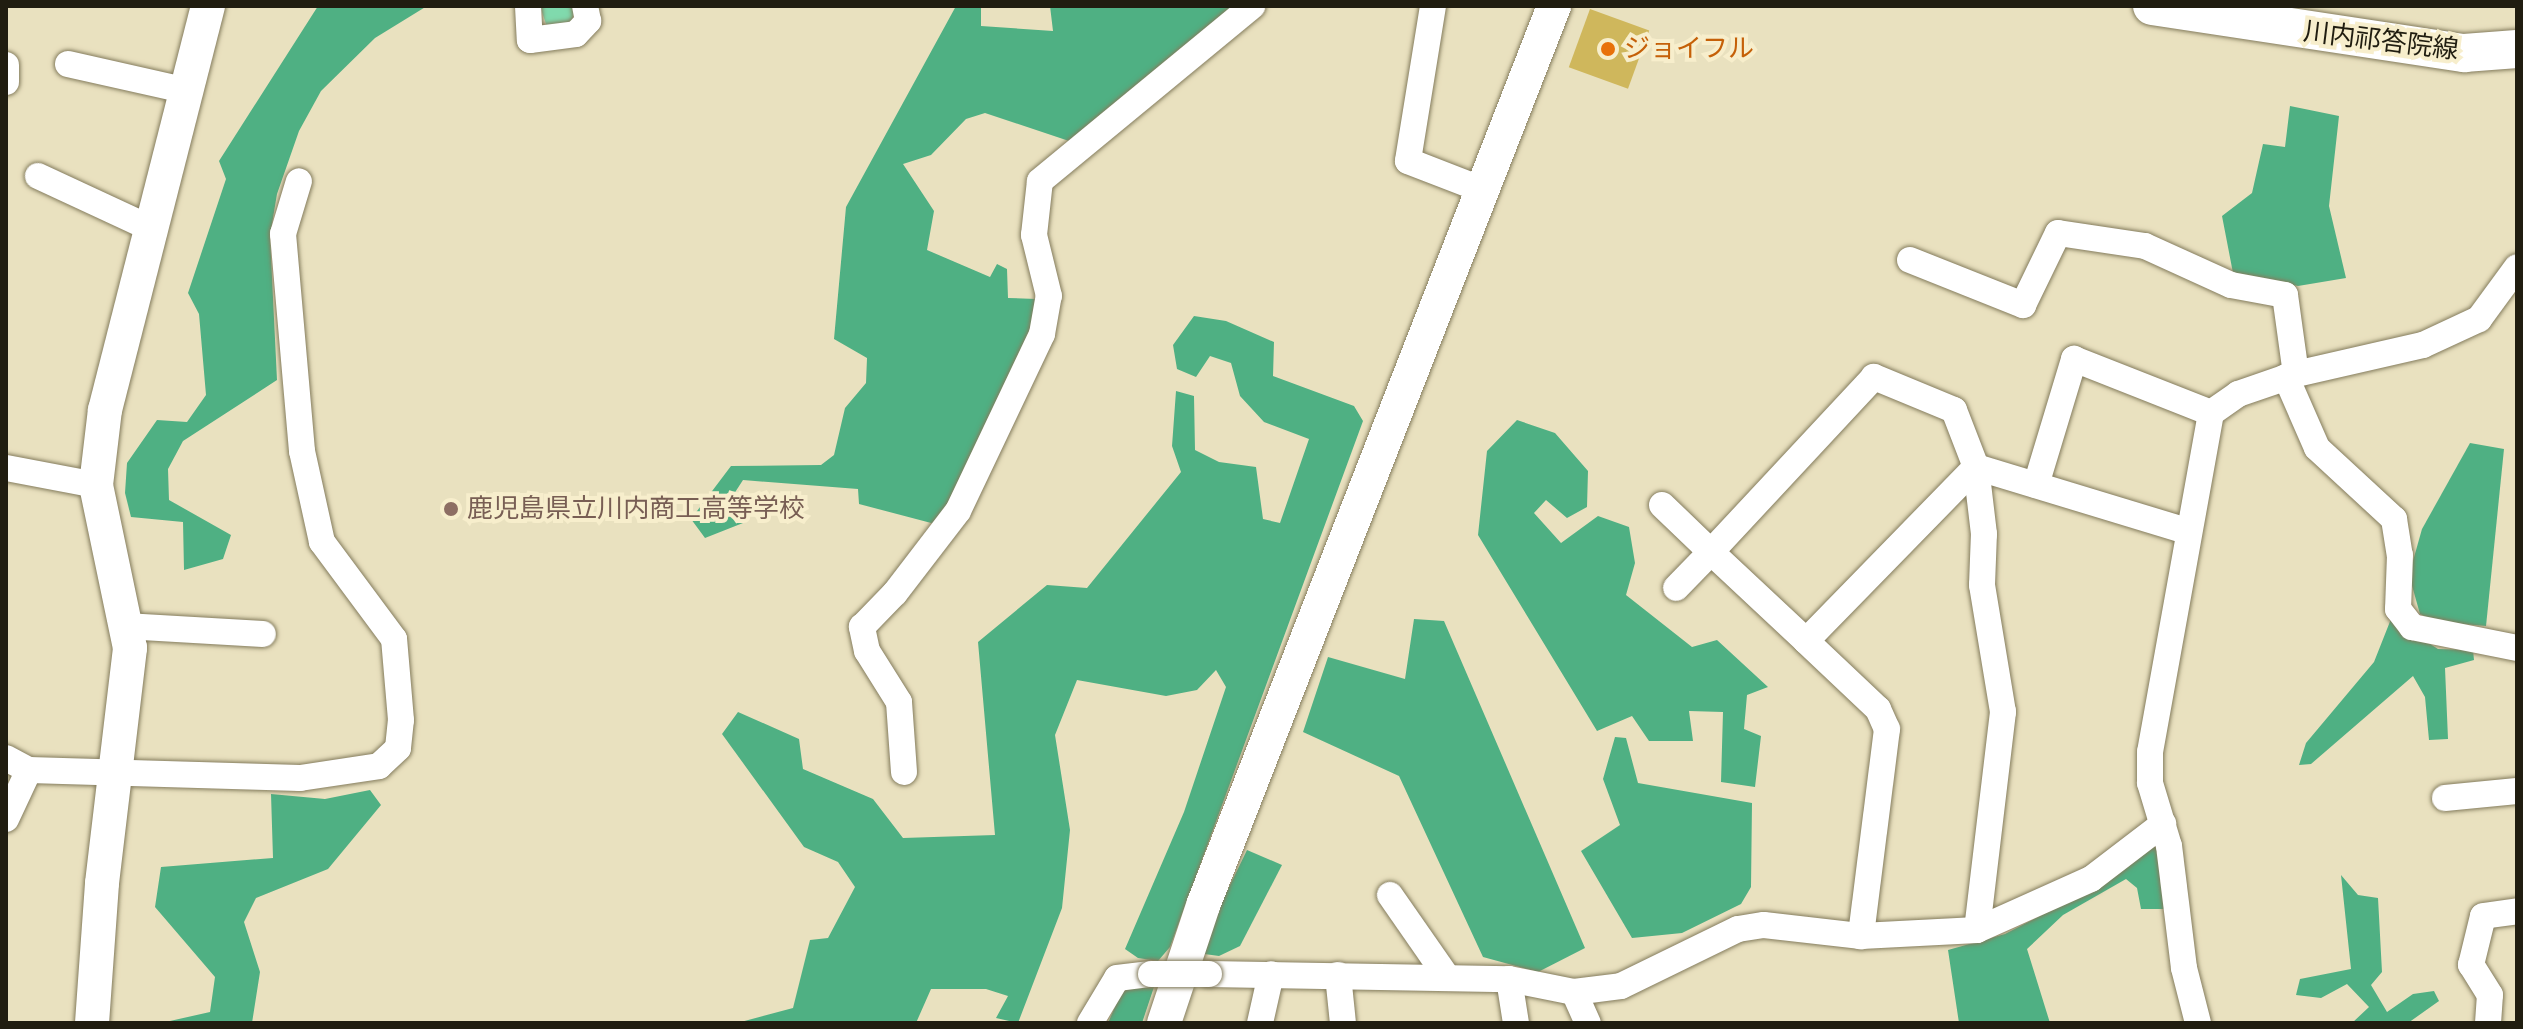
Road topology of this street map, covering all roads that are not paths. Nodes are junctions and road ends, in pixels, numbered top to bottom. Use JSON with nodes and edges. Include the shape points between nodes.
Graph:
{"nodes":[{"id":1,"x":208,"y":6,"type":"edge"},
{"id":2,"x":528,"y":6,"type":"edge"},
{"id":3,"x":585,"y":6,"type":"edge"},
{"id":4,"x":1252,"y":6,"type":"edge"},
{"id":5,"x":1433,"y":6,"type":"edge"},
{"id":6,"x":1554,"y":6,"type":"edge"},
{"id":7,"x":2152,"y":6,"type":"edge"},
{"id":8,"x":2286,"y":17,"type":"edge"},
{"id":9,"x":2517,"y":49,"type":"edge"},
{"id":10,"x":68,"y":64,"type":"dead end"},
{"id":11,"x":6,"y":65,"type":"edge"},
{"id":12,"x":6,"y":82,"type":"edge"},
{"id":13,"x":183,"y":90,"type":"junction"},
{"id":14,"x":38,"y":176,"type":"dead end"},
{"id":15,"x":299,"y":181,"type":"dead end"},
{"id":16,"x":1483,"y":190,"type":"junction"},
{"id":17,"x":150,"y":228,"type":"junction"},
{"id":18,"x":1910,"y":260,"type":"dead end"},
{"id":19,"x":2517,"y":267,"type":"edge"},
{"id":20,"x":2291,"y":376,"type":"junction"},
{"id":21,"x":2211,"y":413,"type":"junction"},
{"id":22,"x":1976,"y":467,"type":"junction"},
{"id":23,"x":6,"y":468,"type":"edge"},
{"id":24,"x":96,"y":485,"type":"junction"},
{"id":25,"x":2036,"y":485,"type":"junction"},
{"id":26,"x":1662,"y":505,"type":"dead end"},
{"id":27,"x":2187,"y":531,"type":"junction"},
{"id":28,"x":1711,"y":552,"type":"junction"},
{"id":29,"x":1676,"y":588,"type":"dead end"},
{"id":30,"x":125,"y":626,"type":"junction"},
{"id":31,"x":263,"y":634,"type":"dead end"},
{"id":32,"x":1806,"y":641,"type":"junction"},
{"id":33,"x":2517,"y":648,"type":"edge"},
{"id":34,"x":18,"y":764,"type":"edge"},
{"id":35,"x":115,"y":769,"type":"junction"},
{"id":36,"x":904,"y":772,"type":"dead end"},
{"id":37,"x":2517,"y":791,"type":"edge"},
{"id":38,"x":2445,"y":798,"type":"dead end"},
{"id":39,"x":6,"y":819,"type":"edge"},
{"id":40,"x":2163,"y":824,"type":"junction"},
{"id":41,"x":1390,"y":895,"type":"dead end"},
{"id":42,"x":2517,"y":911,"type":"edge"},
{"id":43,"x":1977,"y":930,"type":"junction"},
{"id":44,"x":1861,"y":936,"type":"junction"},
{"id":45,"x":1271,"y":974,"type":"junction"},
{"id":46,"x":1338,"y":975,"type":"junction"},
{"id":47,"x":1447,"y":977,"type":"junction"},
{"id":48,"x":1509,"y":979,"type":"junction"},
{"id":49,"x":1574,"y":992,"type":"junction"},
{"id":50,"x":92,"y":1023,"type":"edge"},
{"id":51,"x":1090,"y":1023,"type":"edge"},
{"id":52,"x":1164,"y":1023,"type":"edge"},
{"id":53,"x":1260,"y":1023,"type":"edge"},
{"id":54,"x":1343,"y":1023,"type":"edge"},
{"id":55,"x":1516,"y":1023,"type":"edge"},
{"id":56,"x":1588,"y":1023,"type":"edge"},
{"id":57,"x":2198,"y":1023,"type":"edge"},
{"id":58,"x":2488,"y":1023,"type":"edge"}],
"edges":[{"from":1,"to":13,"type":"street"},
{"from":2,"to":3,"type":"street","via":[[530,40],[576,34],[588,21]]},
{"from":4,"to":36,"type":"street","via":[[1040,181],[1034,235],[1049,296],[1042,334],[958,511],[862,627],[867,651],[899,702]]},
{"from":5,"to":16,"type":"street","via":[[1408,161]]},
{"from":6,"to":16,"type":"street"},
{"from":7,"to":8,"type":"main road","name":"川内祁答院線"},
{"from":8,"to":9,"type":"main road","name":"川内祁答院線","via":[[2464,53]]},
{"from":10,"to":13,"type":"street"},
{"from":11,"to":12,"type":"street"},
{"from":13,"to":17,"type":"street"},
{"from":14,"to":17,"type":"street"},
{"from":15,"to":35,"type":"street","via":[[283,234],[302,451],[322,542],[394,639],[401,720],[398,748],[379,766],[300,778]]},
{"from":16,"to":52,"type":"street","via":[[1204,903]]},
{"from":17,"to":24,"type":"street","via":[[105,410]]},
{"from":18,"to":20,"type":"street","via":[[2023,305],[2058,233],[2145,246],[2231,285],[2285,295]]},
{"from":19,"to":20,"type":"street","via":[[2479,319],[2423,345]]},
{"from":20,"to":21,"type":"street","via":[[2238,394]]},
{"from":20,"to":33,"type":"street","via":[[2317,448],[2394,519],[2400,555],[2398,609],[2412,627]]},
{"from":21,"to":25,"type":"street","via":[[2074,359]]},
{"from":21,"to":27,"type":"street"},
{"from":22,"to":25,"type":"street"},
{"from":22,"to":28,"type":"street","via":[[1954,410],[1874,377]]},
{"from":22,"to":32,"type":"street"},
{"from":22,"to":43,"type":"street","via":[[1984,534],[1982,585],[2003,712]]},
{"from":23,"to":24,"type":"street"},
{"from":24,"to":30,"type":"street"},
{"from":25,"to":27,"type":"street"},
{"from":26,"to":28,"type":"street"},
{"from":27,"to":40,"type":"street","via":[[2150,752],[2150,783]]},
{"from":28,"to":29,"type":"street"},
{"from":28,"to":32,"type":"street"},
{"from":30,"to":31,"type":"street"},
{"from":30,"to":35,"type":"street","via":[[128,696]]},
{"from":32,"to":44,"type":"street","via":[[1878,709],[1887,729]]},
{"from":34,"to":35,"type":"street"},
{"from":34,"to":39,"type":"street"},
{"from":35,"to":50,"type":"street"},
{"from":37,"to":38,"type":"street"},
{"from":40,"to":43,"type":"street","via":[[2091,879]]},
{"from":40,"to":57,"type":"street","via":[[2184,968]]},
{"from":41,"to":47,"type":"street"},
{"from":42,"to":58,"type":"street","via":[[2483,916],[2471,965],[2490,995]]},
{"from":43,"to":44,"type":"street"},
{"from":44,"to":49,"type":"street","via":[[1764,925],[1738,929],[1621,986]]},
{"from":45,"to":46,"type":"street"},
{"from":45,"to":51,"type":"street","bridge":true,"via":[[1117,978]]},
{"from":45,"to":53,"type":"street"},
{"from":46,"to":47,"type":"street"},
{"from":46,"to":54,"type":"street"},
{"from":47,"to":48,"type":"street"},
{"from":48,"to":49,"type":"street"},
{"from":48,"to":55,"type":"street"},
{"from":49,"to":56,"type":"street"}]}
